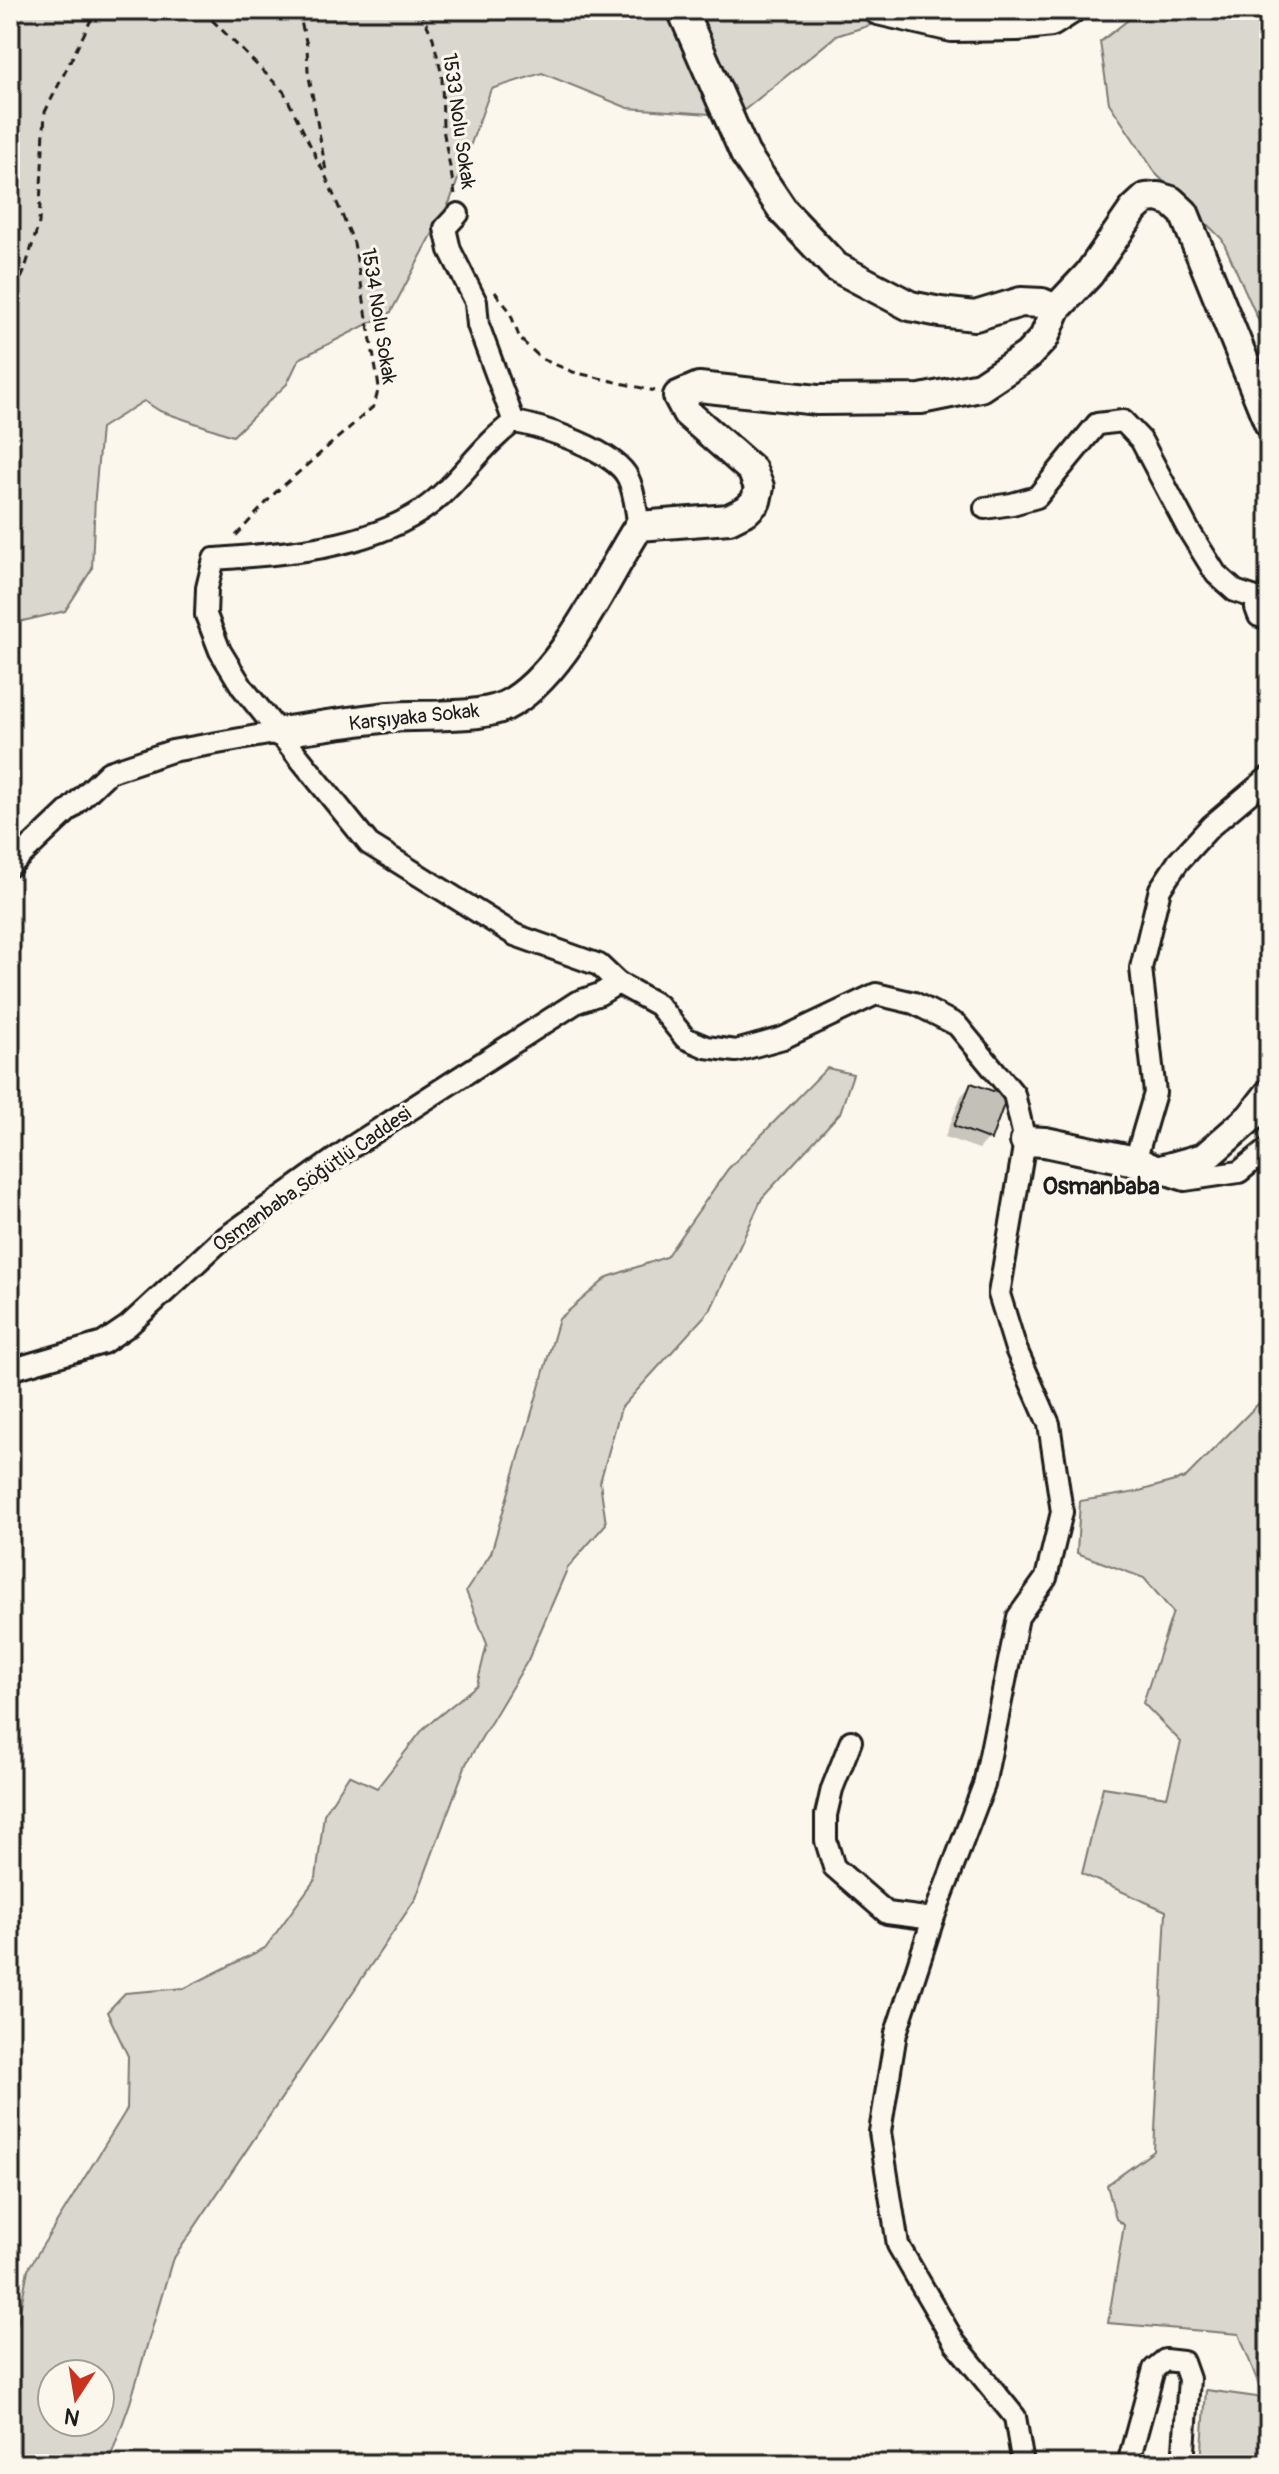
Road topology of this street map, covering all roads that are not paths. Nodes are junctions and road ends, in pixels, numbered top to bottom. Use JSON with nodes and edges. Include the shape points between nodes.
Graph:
{"nodes":[{"id":1,"x":682,"y":10,"type":"edge"},
{"id":2,"x":878,"y":10,"type":"edge"},
{"id":3,"x":1070,"y":10,"type":"edge"},
{"id":4,"x":458,"y":214,"type":"road end"},
{"id":5,"x":1056,"y":309,"type":"junction"},
{"id":6,"x":514,"y":422,"type":"junction"},
{"id":7,"x":1269,"y":423,"type":"edge"},
{"id":8,"x":985,"y":508,"type":"dead end"},
{"id":9,"x":639,"y":526,"type":"junction"},
{"id":10,"x":1264,"y":597,"type":"edge"},
{"id":11,"x":1269,"y":619,"type":"edge"},
{"id":12,"x":280,"y":732,"type":"junction"},
{"id":13,"x":1269,"y":777,"type":"edge"},
{"id":14,"x":10,"y":866,"type":"edge"},
{"id":15,"x":618,"y":983,"type":"junction"},
{"id":16,"x":1269,"y":1094,"type":"edge"},
{"id":17,"x":1025,"y":1141,"type":"junction"},
{"id":18,"x":1269,"y":1148,"type":"edge"},
{"id":19,"x":1146,"y":1166,"type":"junction"},
{"id":20,"x":10,"y":1370,"type":"edge"},
{"id":21,"x":851,"y":1741,"type":"dead end"},
{"id":22,"x":933,"y":1919,"type":"junction"},
{"id":23,"x":1023,"y":2464,"type":"edge"},
{"id":24,"x":1128,"y":2464,"type":"edge"},
{"id":25,"x":1183,"y":2464,"type":"edge"}],
"edges":[{"from":1,"to":5,"type":"street","via":[[745,154],[784,212],[836,267],[910,306],[940,312],[975,316],[1021,302]]},
{"from":2,"to":3,"type":"street","via":[[952,27],[1051,22]]},
{"from":4,"to":6,"type":"street","via":[[445,228],[450,250],[476,302],[478,325]]},
{"from":5,"to":7,"type":"street","via":[[1089,274],[1134,209],[1146,198],[1171,201],[1184,213]]},
{"from":5,"to":9,"type":"street","via":[[1044,338],[1027,356],[980,387],[921,399],[817,400],[699,387],[678,396],[687,413],[752,470],[759,487],[756,501],[729,519]]},
{"from":6,"to":9,"type":"street","via":[[611,459],[628,477]]},
{"from":6,"to":12,"type":"street","via":[[432,501],[396,524],[340,543],[214,559],[206,615],[242,687]]},
{"from":8,"to":10,"type":"street","via":[[1037,497],[1097,424],[1123,421],[1141,440],[1216,574],[1235,591]]},
{"from":9,"to":12,"type":"street","name":"Karşıyaka Sokak","via":[[581,626],[535,683],[504,707]]},
{"from":10,"to":11,"type":"street","via":[[1256,608],[1259,616]]},
{"from":12,"to":14,"type":"street","via":[[172,751],[109,772]]},
{"from":12,"to":15,"type":"street","via":[[369,844],[515,935],[599,965]]},
{"from":13,"to":19,"type":"street","via":[[1211,826],[1160,889],[1141,968],[1155,1093]]},
{"from":15,"to":17,"type":"street","via":[[658,1005],[685,1038],[736,1051],[783,1038],[876,994],[914,1003],[957,1025],[995,1070],[1014,1094]]},
{"from":15,"to":20,"type":"street","name":"Osmanbaba Söğütlü Caddesi","via":[[577,1002],[350,1148],[219,1242],[103,1343]]},
{"from":16,"to":19,"type":"street","via":[[1204,1158]]},
{"from":17,"to":19,"type":"street"},
{"from":17,"to":22,"type":"street","via":[[999,1294],[1049,1424],[1062,1512],[1046,1578],[1018,1617],[984,1785]]},
{"from":18,"to":19,"type":"street","via":[[1239,1172],[1185,1180]]},
{"from":21,"to":22,"type":"street","via":[[826,1815],[834,1867],[887,1913]]},
{"from":22,"to":23,"type":"street","via":[[896,2033],[880,2132],[898,2245],[955,2343],[1015,2417]]},
{"from":24,"to":25,"type":"street","via":[[1154,2369],[1165,2360],[1183,2362],[1189,2379]]}]}
